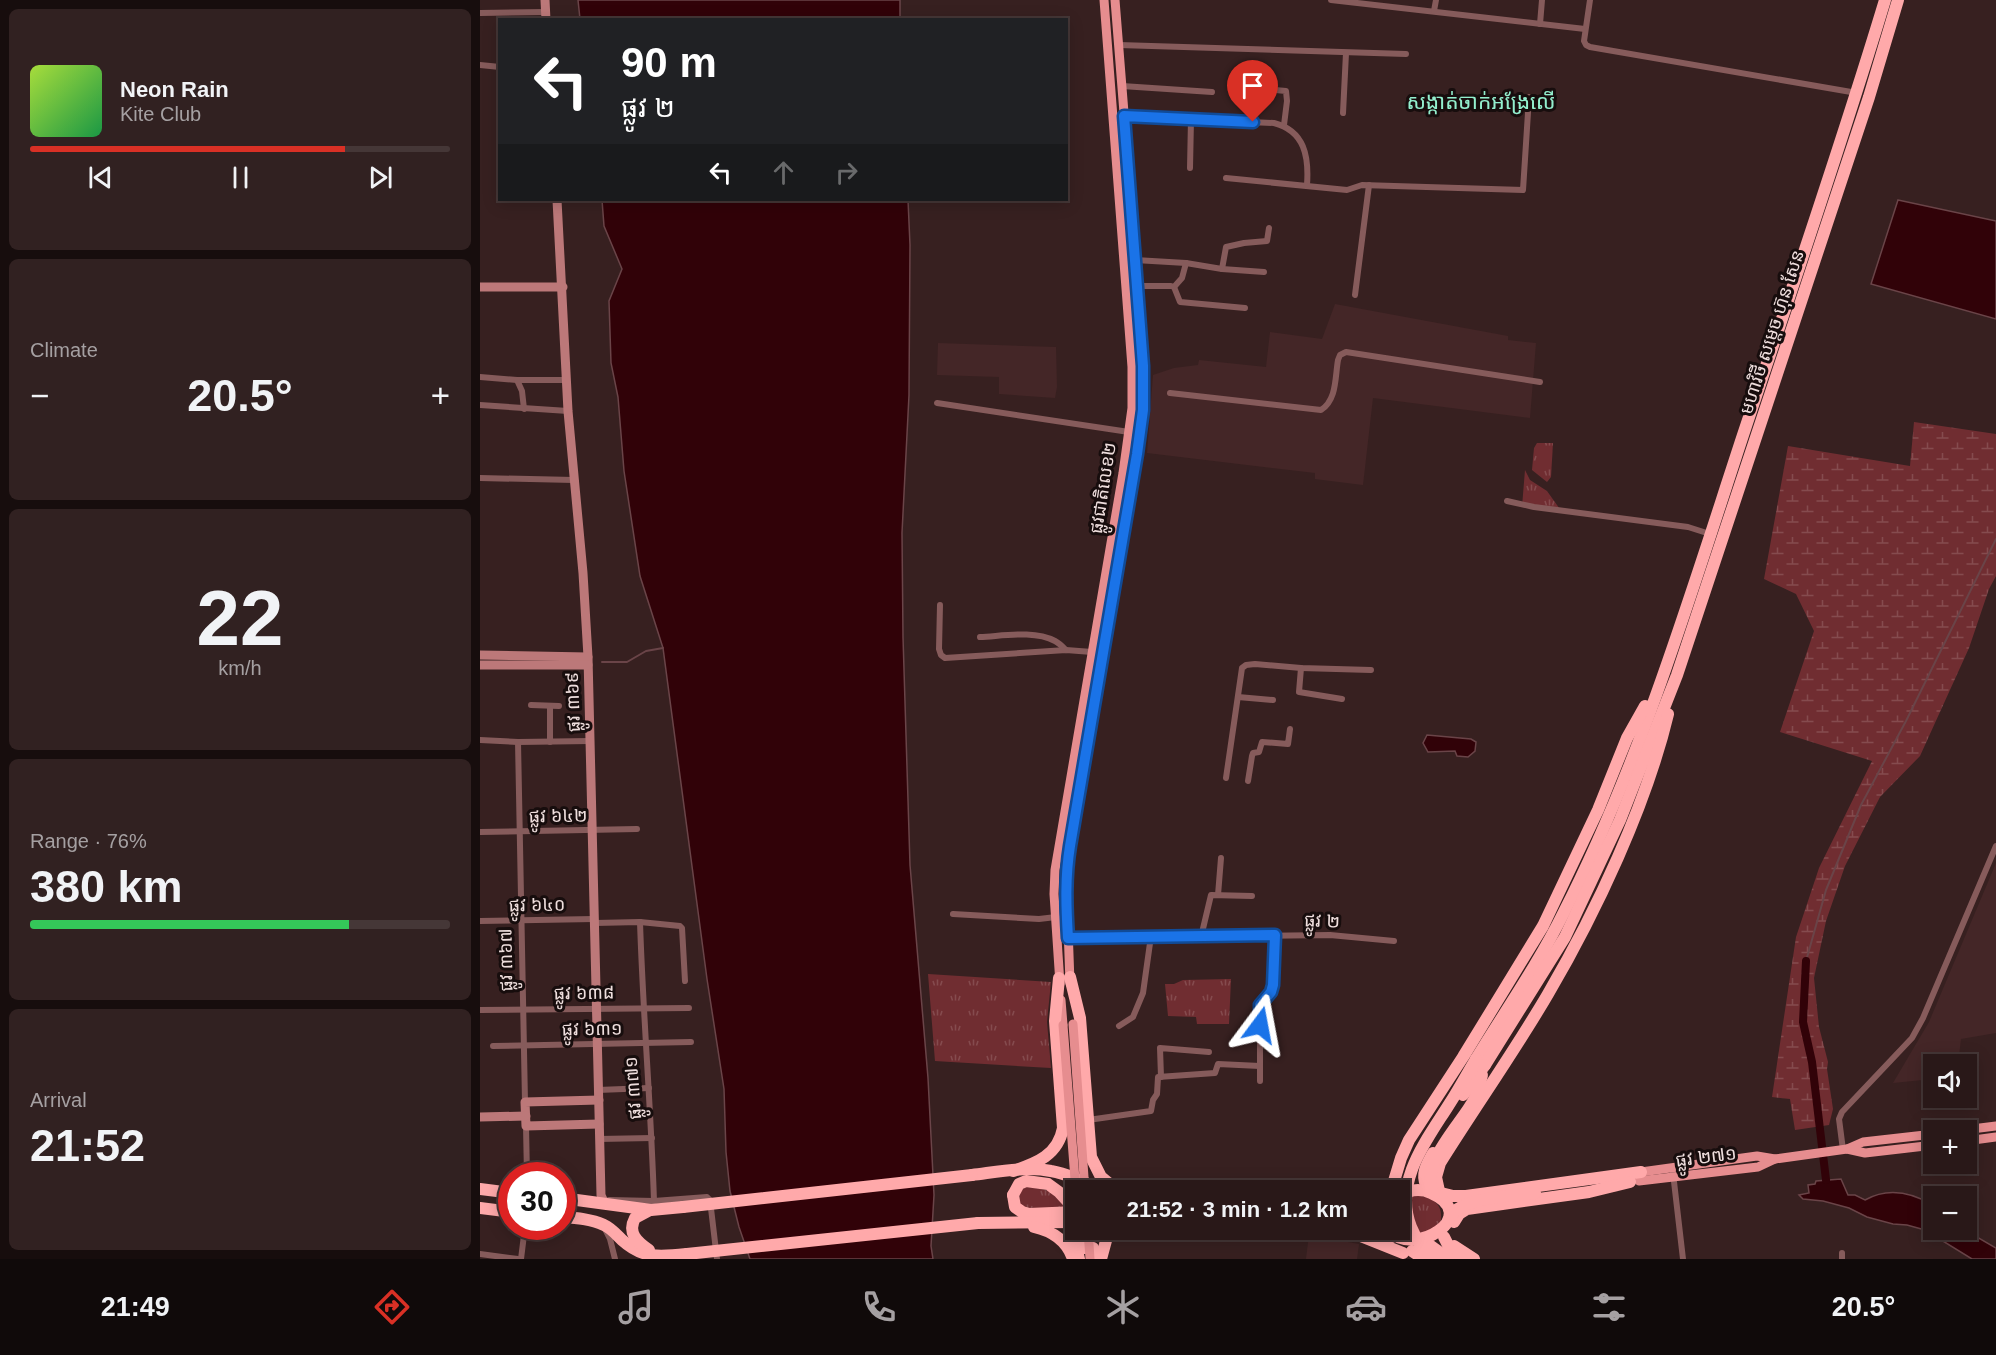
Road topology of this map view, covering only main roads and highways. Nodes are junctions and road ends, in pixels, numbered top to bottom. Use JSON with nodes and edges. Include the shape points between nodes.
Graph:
{"nodes":[{"id":1,"x":1104,"y":0,"type":"edge"},
{"id":2,"x":1115,"y":0,"type":"edge"},
{"id":3,"x":1885,"y":0,"type":"edge"},
{"id":4,"x":1898,"y":0,"type":"edge"},
{"id":5,"x":1863,"y":95,"type":"junction"},
{"id":6,"x":1123,"y":473,"type":"junction"},
{"id":7,"x":1134,"y":475,"type":"junction"},
{"id":8,"x":1103,"y":591,"type":"junction"},
{"id":9,"x":1113,"y":593,"type":"junction"},
{"id":10,"x":1671,"y":673,"type":"junction"},
{"id":11,"x":1632,"y":772,"type":"junction"},
{"id":12,"x":1554,"y":956,"type":"junction"},
{"id":13,"x":1065,"y":978,"type":"junction"},
{"id":14,"x":1068,"y":1025,"type":"junction"},
{"id":15,"x":1481,"y":1066,"type":"junction"},
{"id":16,"x":1996,"y":1126,"type":"edge"},
{"id":17,"x":1977,"y":1128,"type":"edge"},
{"id":18,"x":1923,"y":1135,"type":"edge"},
{"id":19,"x":1996,"y":1137,"type":"edge"},
{"id":20,"x":1977,"y":1140,"type":"edge"},
{"id":21,"x":1923,"y":1146,"type":"edge"},
{"id":22,"x":1843,"y":1150,"type":"junction"},
{"id":23,"x":1013,"y":1171,"type":"junction"},
{"id":24,"x":1640,"y":1177,"type":"junction"},
{"id":25,"x":1075,"y":1180,"type":"edge"},
{"id":26,"x":1078,"y":1180,"type":"edge"},
{"id":27,"x":1084,"y":1180,"type":"edge"},
{"id":28,"x":1105,"y":1180,"type":"edge"},
{"id":29,"x":1394,"y":1180,"type":"edge"},
{"id":30,"x":1401,"y":1180,"type":"edge"},
{"id":31,"x":1615,"y":1185,"type":"junction"},
{"id":32,"x":1410,"y":1186,"type":"edge"},
{"id":33,"x":480,"y":1189,"type":"edge"},
{"id":34,"x":498,"y":1191,"type":"edge"},
{"id":35,"x":1410,"y":1191,"type":"edge"},
{"id":36,"x":1435,"y":1191,"type":"junction"},
{"id":37,"x":1065,"y":1199,"type":"edge"},
{"id":38,"x":576,"y":1200,"type":"edge"},
{"id":39,"x":652,"y":1205,"type":"junction"},
{"id":40,"x":480,"y":1209,"type":"edge"},
{"id":41,"x":498,"y":1211,"type":"edge"},
{"id":42,"x":1065,"y":1212,"type":"edge"},
{"id":43,"x":576,"y":1218,"type":"edge"},
{"id":44,"x":1065,"y":1222,"type":"edge"},
{"id":45,"x":1016,"y":1223,"type":"junction"},
{"id":46,"x":1450,"y":1228,"type":"junction"},
{"id":47,"x":1075,"y":1240,"type":"edge"},
{"id":48,"x":1079,"y":1240,"type":"edge"},
{"id":49,"x":1089,"y":1240,"type":"edge"},
{"id":50,"x":1106,"y":1240,"type":"edge"},
{"id":51,"x":1371,"y":1240,"type":"edge"},
{"id":52,"x":1396,"y":1240,"type":"edge"},
{"id":53,"x":1408,"y":1254,"type":"edge"},
{"id":54,"x":662,"y":1258,"type":"edge"},
{"id":55,"x":1073,"y":1259,"type":"edge"},
{"id":56,"x":1080,"y":1259,"type":"edge"},
{"id":57,"x":1090,"y":1259,"type":"edge"},
{"id":58,"x":1100,"y":1259,"type":"edge"},
{"id":59,"x":1424,"y":1259,"type":"edge"},
{"id":60,"x":1436,"y":1259,"type":"edge"},
{"id":61,"x":1449,"y":1259,"type":"edge"},
{"id":62,"x":1462,"y":1259,"type":"edge"},
{"id":63,"x":1474,"y":1259,"type":"edge"}],
"edges":[{"from":1,"to":6,"type":"main road","name":"ផ្លូវជាតិលេខ២","via":[[1132,367]]},
{"from":2,"to":7,"type":"main road","name":"ផ្លូវជាតិលេខ២","via":[[1143,351]]},
{"from":3,"to":5,"type":"highway","name":"មហាវិថី សម្តេច ហ៊ុន សែន"},
{"from":4,"to":5,"type":"highway","name":"មហាវិថី សម្តេច ហ៊ុន សែន"},
{"from":5,"to":10,"type":"highway","name":"មហាវិថី សម្តេច ហ៊ុន សែន"},
{"from":5,"to":10,"type":"highway","name":"មហាវិថី សម្តេច ហ៊ុន សែន","via":[[1710,534]]},
{"from":6,"to":7,"type":"main road"},
{"from":6,"to":8,"type":"main road","name":"ផ្លូវជាតិលេខ២"},
{"from":7,"to":9,"type":"main road","name":"ផ្លូវជាតិលេខ២"},
{"from":8,"to":9,"type":"main road"},
{"from":8,"to":13,"type":"main road","name":"ផ្លូវជាតិលេខ២","via":[[1055,870],[1056,917]]},
{"from":9,"to":13,"type":"main road","name":"ផ្លូវជាតិលេខ២","via":[[1066,871]]},
{"from":10,"to":11,"type":"highway"},
{"from":10,"to":11,"type":"highway","via":[[1627,738]]},
{"from":11,"to":12,"type":"highway","via":[[1582,875]]},
{"from":11,"to":12,"type":"highway","via":[[1604,885]]},
{"from":11,"to":15,"type":"highway","via":[[1598,810],[1533,944]]},
{"from":12,"to":15,"type":"highway"},
{"from":13,"to":14,"type":"main road"},
{"from":13,"to":23,"type":"highway","via":[[1055,1021],[1062,1137],[1042,1160]]},
{"from":13,"to":28,"type":"highway","via":[[1080,1018],[1091,1157]]},
{"from":14,"to":25,"type":"main road","bridge":true},
{"from":14,"to":27,"type":"main road","bridge":true},
{"from":15,"to":29,"type":"highway","via":[[1409,1140]]},
{"from":15,"to":30,"type":"highway","bridge":true,"via":[[1453,1084],[1416,1142]]},
{"from":15,"to":36,"type":"highway","bridge":true,"via":[[1476,1097],[1431,1169],[1430,1183]]},
{"from":15,"to":60,"type":"highway","bridge":true,"via":[[1419,1153],[1409,1179],[1406,1206],[1410,1225],[1420,1245]]},
{"from":15,"to":61,"type":"highway","bridge":true,"via":[[1429,1149],[1416,1180],[1414,1205],[1421,1231],[1431,1246]]},
{"from":16,"to":17,"type":"main road"},
{"from":18,"to":22,"type":"main road","name":"ផ្លូវ ២៧១","via":[[1863,1142]]},
{"from":19,"to":20,"type":"main road"},
{"from":21,"to":22,"type":"main road","name":"ផ្លូវ ២៧១","via":[[1864,1153]]},
{"from":22,"to":24,"type":"main road","name":"ផ្លូវ ២៧១","via":[[1775,1159],[1757,1156]]},
{"from":23,"to":26,"type":"highway","via":[[1050,1171]]},
{"from":23,"to":39,"type":"highway","bridge":true,"via":[[683,1207]]},
{"from":24,"to":31,"type":"highway"},
{"from":24,"to":36,"type":"highway","via":[[1466,1196]]},
{"from":31,"to":46,"type":"highway","via":[[1467,1209]]},
{"from":31,"to":46,"type":"highway","bridge":true,"via":[[1588,1185],[1465,1204],[1454,1211]]},
{"from":32,"to":36,"type":"highway"},
{"from":33,"to":34,"type":"highway"},
{"from":35,"to":36,"type":"highway","bridge":true},
{"from":36,"to":46,"type":"highway","via":[[1445,1206]]},
{"from":37,"to":42,"type":"highway","bridge":true,"via":[[1048,1184],[1026,1181],[1018,1185],[1013,1195],[1015,1207],[1025,1214]]},
{"from":38,"to":39,"type":"highway"},
{"from":39,"to":54,"type":"highway","via":[[635,1218],[632,1234]]},
{"from":40,"to":41,"type":"highway"},
{"from":43,"to":54,"type":"highway","via":[[603,1224],[642,1254]]},
{"from":44,"to":45,"type":"highway"},
{"from":45,"to":54,"type":"highway","bridge":true,"via":[[978,1223]]},
{"from":45,"to":55,"type":"highway","via":[[1053,1234]]},
{"from":46,"to":53,"type":"highway","bridge":true,"via":[[1429,1250]]},
{"from":46,"to":62,"type":"highway","bridge":true,"via":[[1452,1251]]},
{"from":46,"to":63,"type":"highway","via":[[1455,1247]]},
{"from":47,"to":56,"type":"highway","bridge":true},
{"from":48,"to":56,"type":"main road","bridge":true},
{"from":49,"to":57,"type":"main road","bridge":true},
{"from":50,"to":58,"type":"highway"},
{"from":51,"to":53,"type":"highway"},
{"from":52,"to":53,"type":"highway"},
{"from":53,"to":59,"type":"highway","bridge":true},
{"from":55,"to":58,"type":"highway","via":[[1084,1247],[1093,1248]]}]}
